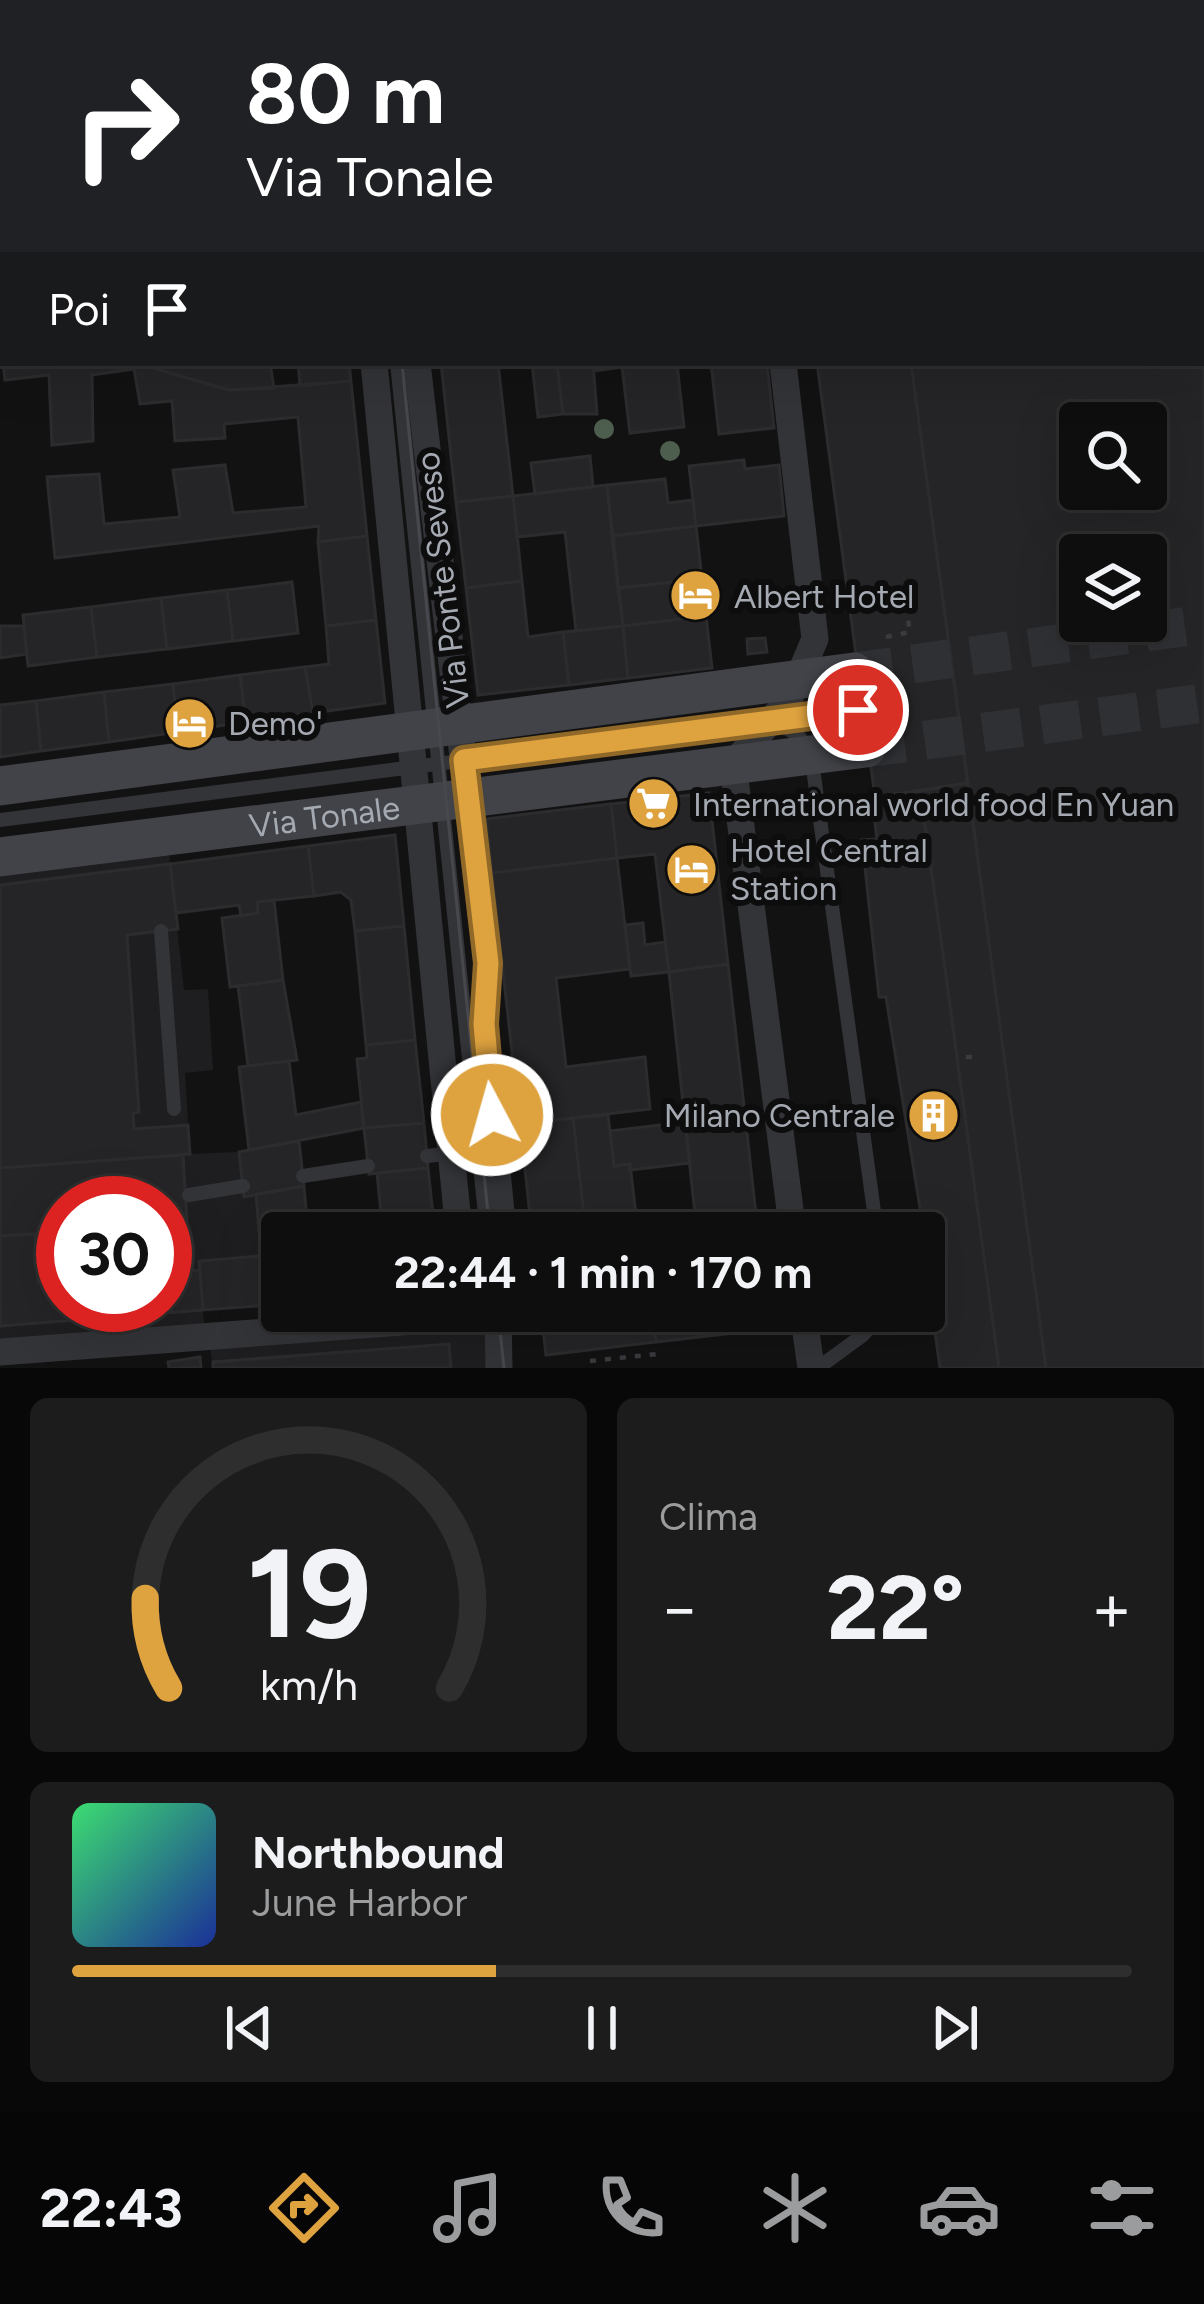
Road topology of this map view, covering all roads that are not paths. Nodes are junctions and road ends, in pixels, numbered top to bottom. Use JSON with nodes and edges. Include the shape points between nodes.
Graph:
{"nodes":[{"id":1,"x":374,"y":366,"type":"edge"},
{"id":2,"x":397,"y":366,"type":"edge"},
{"id":3,"x":417,"y":366,"type":"edge"},
{"id":4,"x":784,"y":366,"type":"edge"},
{"id":5,"x":801,"y":679,"type":"junction"},
{"id":6,"x":859,"y":710,"type":"junction"},
{"id":7,"x":774,"y":721,"type":"junction"},
{"id":8,"x":812,"y":754,"type":"junction"},
{"id":9,"x":438,"y":764,"type":"junction"},
{"id":10,"x":733,"y":764,"type":"junction"},
{"id":11,"x":0,"y":786,"type":"edge"},
{"id":12,"x":0,"y":820,"type":"edge"},
{"id":13,"x":0,"y":857,"type":"edge"},
{"id":14,"x":160,"y":931,"type":"dead end"},
{"id":15,"x":174,"y":1109,"type":"dead end"},
{"id":16,"x":368,"y":1166,"type":"dead end"},
{"id":17,"x":303,"y":1176,"type":"dead end"},
{"id":18,"x":243,"y":1186,"type":"dead end"},
{"id":19,"x":192,"y":1194,"type":"edge"},
{"id":20,"x":454,"y":1212,"type":"edge"},
{"id":21,"x":485,"y":1212,"type":"edge"},
{"id":22,"x":501,"y":1212,"type":"edge"},
{"id":23,"x":790,"y":1212,"type":"edge"},
{"id":24,"x":875,"y":1212,"type":"edge"},
{"id":25,"x":261,"y":1331,"type":"edge"},
{"id":26,"x":496,"y":1332,"type":"edge"},
{"id":27,"x":807,"y":1332,"type":"edge"},
{"id":28,"x":866,"y":1332,"type":"edge"},
{"id":29,"x":0,"y":1352,"type":"edge"},
{"id":30,"x":499,"y":1368,"type":"edge"},
{"id":31,"x":814,"y":1368,"type":"edge"}],
"edges":[{"from":1,"to":9,"type":"street","name":"Via Ponte Seveso"},
{"from":2,"to":9,"type":"lane","name":"Via Ponte Seveso"},
{"from":3,"to":9,"type":"street","name":"Via Ponte Seveso"},
{"from":4,"to":5,"type":"street","via":[[815,616]]},
{"from":5,"to":6,"type":"main road","name":"Via Tonale"},
{"from":5,"to":7,"type":"street"},
{"from":5,"to":9,"type":"main road","name":"Via Tonale"},
{"from":6,"to":7,"type":"lane","name":"Via Tonale"},
{"from":6,"to":8,"type":"main road","name":"Via Tonale"},
{"from":7,"to":8,"type":"lane"},
{"from":7,"to":9,"type":"lane","name":"Via Tonale"},
{"from":7,"to":10,"type":"street"},
{"from":8,"to":10,"type":"main road","name":"Via Tonale"},
{"from":8,"to":24,"type":"lane"},
{"from":9,"to":10,"type":"main road","name":"Via Tonale"},
{"from":9,"to":11,"type":"main road","name":"Via Tonale"},
{"from":9,"to":12,"type":"lane","name":"Via Tonale"},
{"from":9,"to":13,"type":"main road","name":"Via Tonale","via":[[151,849]]},
{"from":9,"to":20,"type":"street","via":[[441,1155]]},
{"from":9,"to":21,"type":"lane"},
{"from":9,"to":22,"type":"street","via":[[488,963],[484,1037]]},
{"from":10,"to":23,"type":"street"},
{"from":14,"to":15,"type":"lane"},
{"from":16,"to":17,"type":"lane"},
{"from":18,"to":19,"type":"lane"},
{"from":25,"to":29,"type":"street"},
{"from":26,"to":30,"type":"street"},
{"from":27,"to":31,"type":"street"},
{"from":28,"to":31,"type":"lane"}]}
